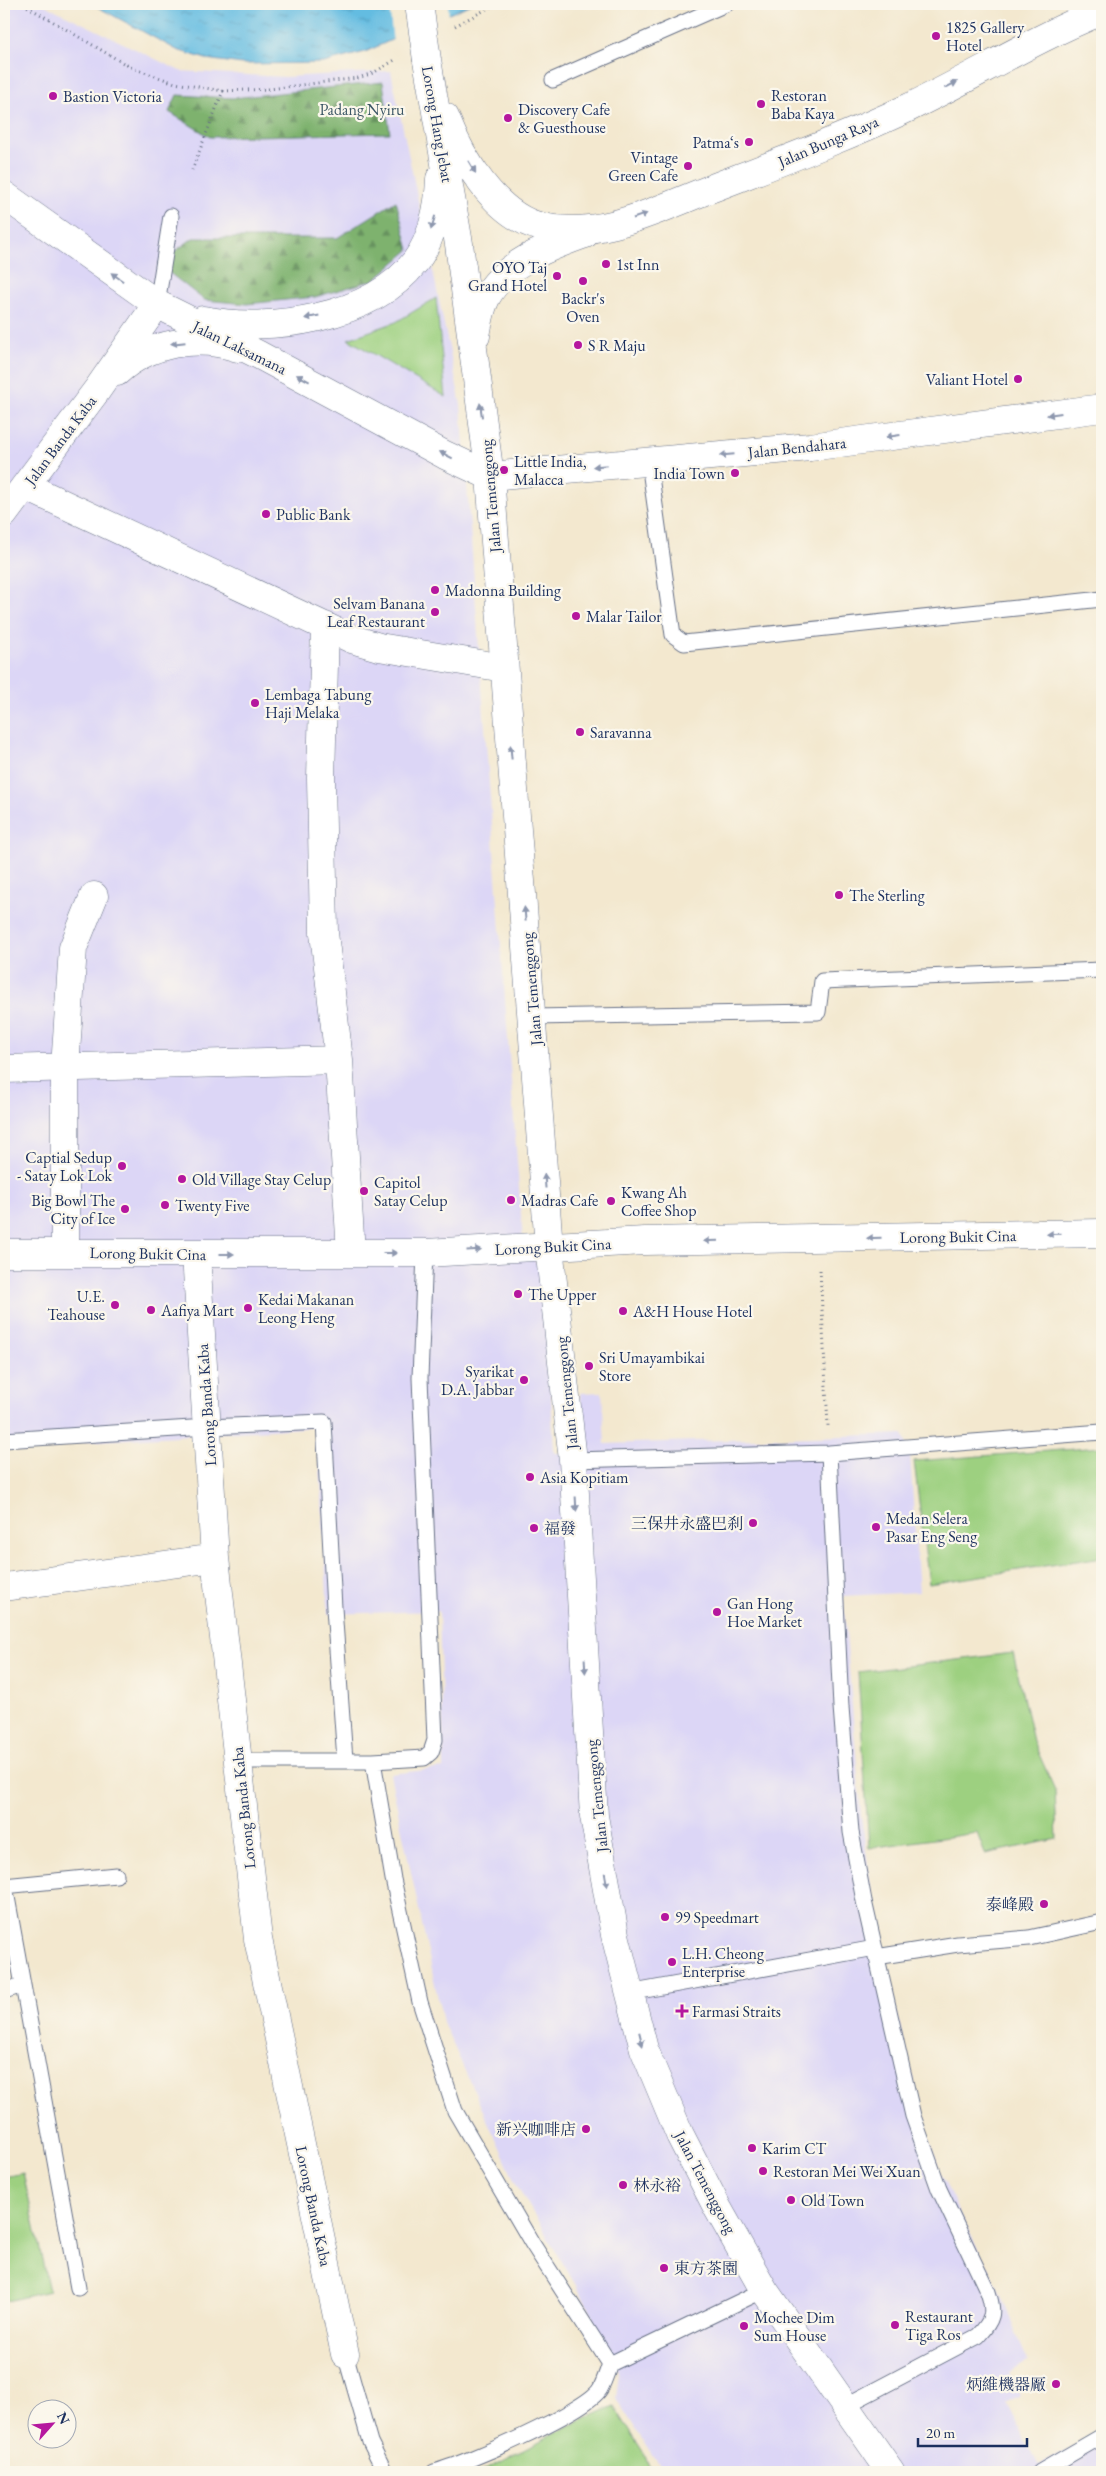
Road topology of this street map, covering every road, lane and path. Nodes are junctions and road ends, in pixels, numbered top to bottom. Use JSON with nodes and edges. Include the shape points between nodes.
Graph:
{"nodes":[{"id":1,"x":23,"y":4,"type":"edge"},
{"id":2,"x":419,"y":4,"type":"edge"},
{"id":3,"x":496,"y":4,"type":"edge"},
{"id":4,"x":726,"y":4,"type":"edge"},
{"id":5,"x":1096,"y":10,"type":"edge"},
{"id":6,"x":446,"y":31,"type":"dead end"},
{"id":7,"x":397,"y":59,"type":"dead end"},
{"id":8,"x":428,"y":68,"type":"junction"},
{"id":9,"x":553,"y":80,"type":"dead end"},
{"id":10,"x":223,"y":91,"type":"junction"},
{"id":11,"x":441,"y":140,"type":"junction"},
{"id":12,"x":192,"y":170,"type":"dead end"},
{"id":13,"x":4,"y":196,"type":"edge"},
{"id":14,"x":171,"y":216,"type":"dead end"},
{"id":15,"x":608,"y":226,"type":"junction"},
{"id":16,"x":459,"y":244,"type":"joint"},
{"id":17,"x":165,"y":309,"type":"junction"},
{"id":18,"x":473,"y":350,"type":"junction"},
{"id":19,"x":259,"y":355,"type":"junction"},
{"id":20,"x":97,"y":390,"type":"junction"},
{"id":21,"x":1102,"y":408,"type":"edge"},
{"id":22,"x":649,"y":462,"type":"junction"},
{"id":23,"x":490,"y":476,"type":"junction"},
{"id":24,"x":25,"y":486,"type":"junction"},
{"id":25,"x":4,"y":514,"type":"edge"},
{"id":26,"x":1102,"y":599,"type":"edge"},
{"id":27,"x":324,"y":626,"type":"junction"},
{"id":28,"x":504,"y":668,"type":"junction"},
{"id":29,"x":94,"y":896,"type":"dead end"},
{"id":30,"x":1102,"y":970,"type":"edge"},
{"id":31,"x":533,"y":1017,"type":"junction"},
{"id":32,"x":339,"y":1060,"type":"junction"},
{"id":33,"x":65,"y":1068,"type":"junction"},
{"id":34,"x":4,"y":1069,"type":"edge"},
{"id":35,"x":1102,"y":1233,"type":"edge"},
{"id":36,"x":819,"y":1240,"type":"junction"},
{"id":37,"x":549,"y":1247,"type":"junction"},
{"id":38,"x":64,"y":1252,"type":"junction"},
{"id":39,"x":4,"y":1253,"type":"edge"},
{"id":40,"x":351,"y":1253,"type":"junction"},
{"id":41,"x":425,"y":1253,"type":"junction"},
{"id":42,"x":196,"y":1254,"type":"junction"},
{"id":43,"x":207,"y":1426,"type":"junction"},
{"id":44,"x":1102,"y":1432,"type":"edge"},
{"id":45,"x":4,"y":1440,"type":"edge"},
{"id":46,"x":829,"y":1453,"type":"junction"},
{"id":47,"x":573,"y":1460,"type":"junction"},
{"id":48,"x":215,"y":1558,"type":"junction"},
{"id":49,"x":4,"y":1587,"type":"edge"},
{"id":50,"x":345,"y":1760,"type":"junction"},
{"id":51,"x":238,"y":1761,"type":"junction"},
{"id":52,"x":373,"y":1761,"type":"junction"},
{"id":53,"x":116,"y":1875,"type":"dead end"},
{"id":54,"x":4,"y":1886,"type":"edge"},
{"id":55,"x":1102,"y":1922,"type":"edge"},
{"id":56,"x":875,"y":1953,"type":"junction"},
{"id":57,"x":23,"y":1985,"type":"junction"},
{"id":58,"x":4,"y":1991,"type":"edge"},
{"id":59,"x":629,"y":1993,"type":"junction"},
{"id":60,"x":78,"y":2288,"type":"dead end"},
{"id":61,"x":764,"y":2290,"type":"junction"},
{"id":62,"x":345,"y":2354,"type":"joint"},
{"id":63,"x":610,"y":2364,"type":"junction"},
{"id":64,"x":845,"y":2406,"type":"junction"},
{"id":65,"x":1102,"y":2436,"type":"edge"},
{"id":66,"x":385,"y":2472,"type":"edge"},
{"id":67,"x":434,"y":2472,"type":"edge"},
{"id":68,"x":891,"y":2472,"type":"edge"},
{"id":69,"x":1040,"y":2472,"type":"edge"}],
"edges":[{"from":1,"to":10,"type":"path","via":[[130,67],[175,83]]},
{"from":2,"to":8,"type":"street","name":"Lorong Hang Jebat","bridge":true},
{"from":3,"to":6,"type":"path"},
{"from":4,"to":9,"type":"lane"},
{"from":15,"to":5,"type":"street","name":"Jalan Bunga Raya","one_way":true,"via":[[796,155],[908,108]]},
{"from":7,"to":10,"type":"path","via":[[358,78]]},
{"from":8,"to":11,"type":"street","name":"Lorong Hang Jebat"},
{"from":8,"to":15,"type":"street","name":"Jalan Bunga Raya","one_way":true,"via":[[449,126],[494,198],[515,216],[541,227],[569,231]]},
{"from":10,"to":12,"type":"path"},
{"from":11,"to":16,"type":"street","name":"Lorong Hang Jebat"},
{"from":11,"to":17,"type":"street","one_way":true,"via":[[440,182],[435,215],[426,243],[415,263],[378,293],[341,311],[270,325],[223,324]]},
{"from":17,"to":13,"type":"street","name":"Jalan Laksamana","one_way":true},
{"from":14,"to":17,"type":"lane"},
{"from":15,"to":18,"type":"street","via":[[523,260],[504,275],[486,298]]},
{"from":16,"to":18,"type":"street","name":"Jalan Temenggong"},
{"from":17,"to":19,"type":"street","name":"Jalan Laksamana"},
{"from":17,"to":20,"type":"street","name":"Jalan Banda Kaba"},
{"from":23,"to":18,"type":"street","name":"Jalan Temenggong","one_way":true},
{"from":19,"to":20,"type":"street","name":"Jalan Banda Kaba","one_way":true,"via":[[226,344],[173,343],[150,350],[125,365]]},
{"from":23,"to":19,"type":"street","name":"Jalan Laksamana","one_way":true},
{"from":20,"to":24,"type":"street","name":"Jalan Banda Kaba"},
{"from":21,"to":22,"type":"street","name":"Jalan Bendahara","one_way":true,"via":[[810,447]]},
{"from":22,"to":23,"type":"street","name":"Jalan Bendahara","one_way":true},
{"from":22,"to":26,"type":"lane","via":[[673,634],[684,642]]},
{"from":23,"to":28,"type":"street","name":"Jalan Temenggong"},
{"from":24,"to":25,"type":"street","name":"Jalan Banda Kaba"},
{"from":24,"to":27,"type":"street"},
{"from":27,"to":28,"type":"street","via":[[379,647]]},
{"from":27,"to":32,"type":"street","via":[[321,778],[324,933]]},
{"from":31,"to":28,"type":"street","name":"Jalan Temenggong","one_way":true},
{"from":29,"to":33,"type":"street","via":[[73,948]]},
{"from":30,"to":31,"type":"lane","via":[[822,981],[818,1012]]},
{"from":37,"to":31,"type":"street","name":"Jalan Temenggong","one_way":true},
{"from":32,"to":33,"type":"street"},
{"from":32,"to":40,"type":"street"},
{"from":33,"to":34,"type":"street"},
{"from":33,"to":38,"type":"street"},
{"from":35,"to":36,"type":"street","name":"Lorong Bukit Cina","one_way":true},
{"from":36,"to":37,"type":"street","name":"Lorong Bukit Cina","one_way":true,"via":[[645,1242]]},
{"from":36,"to":46,"type":"path"},
{"from":41,"to":37,"type":"street","name":"Lorong Bukit Cina","one_way":true},
{"from":37,"to":47,"type":"street","name":"Jalan Temenggong"},
{"from":38,"to":39,"type":"street","name":"Lorong Bukit Cina"},
{"from":38,"to":42,"type":"street","name":"Lorong Bukit Cina"},
{"from":40,"to":41,"type":"street","name":"Lorong Bukit Cina","one_way":true},
{"from":42,"to":40,"type":"street","name":"Lorong Bukit Cina","one_way":true},
{"from":41,"to":52,"type":"lane","via":[[420,1378],[435,1740],[431,1752],[424,1758]]},
{"from":42,"to":43,"type":"street","name":"Lorong Banda Kaba"},
{"from":43,"to":45,"type":"lane"},
{"from":43,"to":48,"type":"street","name":"Lorong Banda Kaba"},
{"from":43,"to":50,"type":"lane","via":[[324,1422]]},
{"from":44,"to":46,"type":"lane"},
{"from":46,"to":47,"type":"lane"},
{"from":46,"to":56,"type":"lane","via":[[841,1707],[852,1832]]},
{"from":47,"to":59,"type":"street","name":"Jalan Temenggong","one_way":true,"via":[[594,1816]]},
{"from":48,"to":49,"type":"street"},
{"from":48,"to":51,"type":"street","name":"Lorong Banda Kaba"},
{"from":50,"to":51,"type":"lane"},
{"from":50,"to":52,"type":"lane"},
{"from":51,"to":62,"type":"street","name":"Lorong Banda Kaba","via":[[258,1939]]},
{"from":52,"to":63,"type":"lane","via":[[393,1879],[420,2002],[455,2111],[532,2243]]},
{"from":53,"to":54,"type":"lane"},
{"from":54,"to":57,"type":"lane"},
{"from":55,"to":56,"type":"lane","via":[[1029,1938]]},
{"from":56,"to":59,"type":"lane"},
{"from":56,"to":64,"type":"lane","via":[[913,2116],[939,2189],[993,2308],[989,2324],[978,2336]]},
{"from":57,"to":58,"type":"lane"},
{"from":57,"to":60,"type":"lane"},
{"from":59,"to":61,"type":"street","name":"Jalan Temenggong","one_way":true,"via":[[644,2048],[680,2135]]},
{"from":61,"to":63,"type":"lane"},
{"from":61,"to":64,"type":"street","name":"Jalan Temenggong"},
{"from":62,"to":66,"type":"lane","via":[[370,2442]]},
{"from":63,"to":67,"type":"lane","via":[[600,2390],[579,2406],[502,2447]]},
{"from":64,"to":68,"type":"street","name":"Jalan Temenggong"},
{"from":65,"to":69,"type":"lane"}]}
